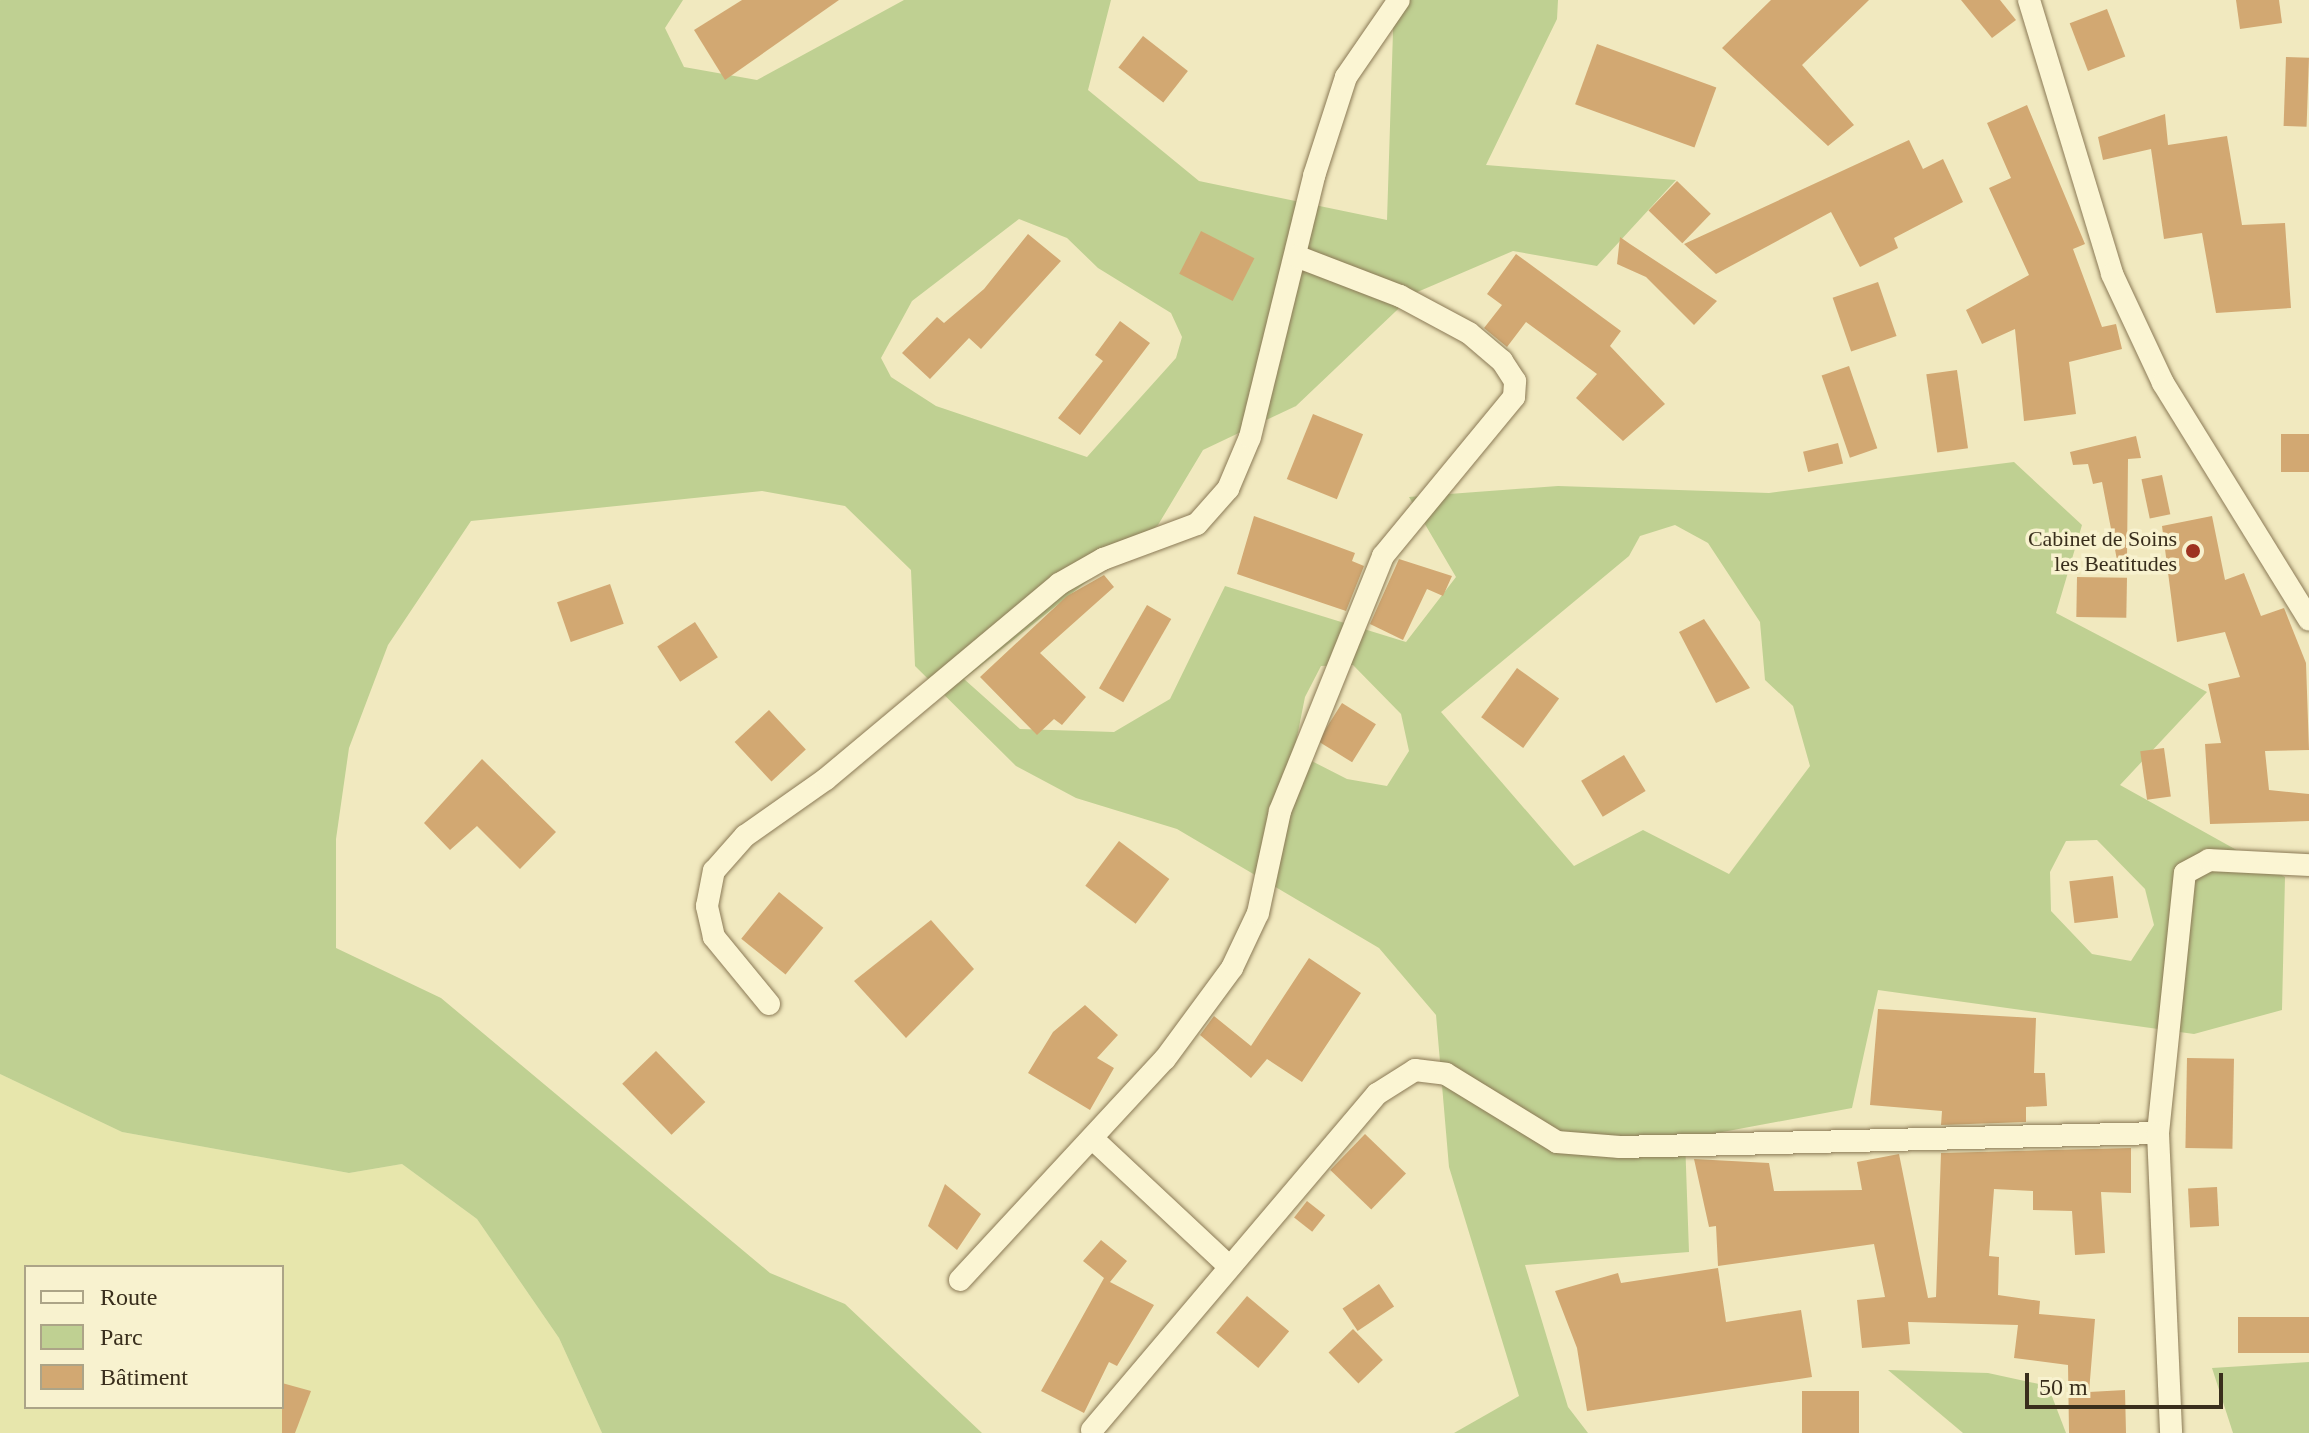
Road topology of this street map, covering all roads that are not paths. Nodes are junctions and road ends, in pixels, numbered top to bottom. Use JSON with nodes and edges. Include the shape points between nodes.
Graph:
{"nodes":[{"id":1,"x":1399,"y":0,"type":"edge"},
{"id":2,"x":2029,"y":0,"type":"edge"},
{"id":3,"x":1296,"y":256,"type":"junction"},
{"id":4,"x":2309,"y":619,"type":"edge"},
{"id":5,"x":2309,"y":865,"type":"edge"},
{"id":6,"x":769,"y":1004,"type":"dead end"},
{"id":7,"x":2158,"y":1133,"type":"junction"},
{"id":8,"x":1093,"y":1139,"type":"junction"},
{"id":9,"x":1230,"y":1267,"type":"junction"},
{"id":10,"x":960,"y":1280,"type":"dead end"},
{"id":11,"x":1092,"y":1430,"type":"dead end"},
{"id":12,"x":2171,"y":1433,"type":"edge"}],
"edges":[{"from":1,"to":3,"type":"street","via":[[1346,77]]},
{"from":2,"to":4,"type":"street","via":[[2112,274],[2163,383]]},
{"from":3,"to":6,"type":"street","via":[[1250,437],[1228,489],[1197,524],[1103,559],[1059,584],[826,779],[745,836],[714,871],[707,906],[714,937]]},
{"from":3,"to":8,"type":"street","via":[[1400,296],[1469,333],[1502,361],[1514,397],[1383,556],[1280,811],[1258,913],[1232,968]]},
{"from":5,"to":7,"type":"street","via":[[2209,860],[2185,873]]},
{"from":7,"to":9,"type":"street","via":[[1620,1147],[1557,1142],[1446,1074],[1415,1070],[1377,1094]]},
{"from":7,"to":12,"type":"street"},
{"from":8,"to":9,"type":"street"},
{"from":8,"to":10,"type":"street"},
{"from":9,"to":11,"type":"street"}]}
